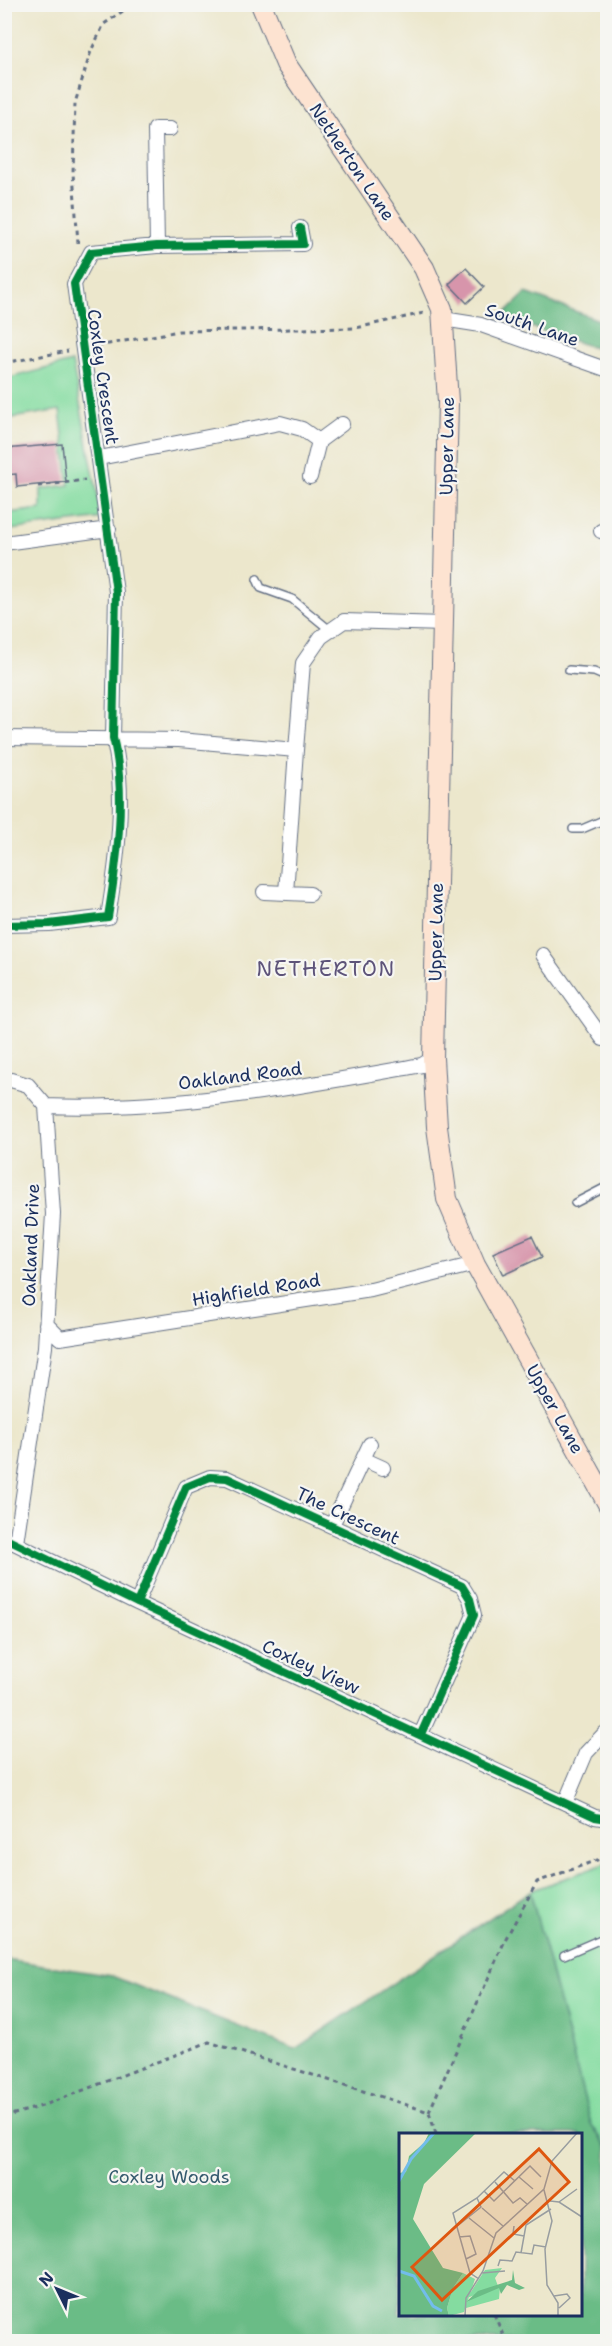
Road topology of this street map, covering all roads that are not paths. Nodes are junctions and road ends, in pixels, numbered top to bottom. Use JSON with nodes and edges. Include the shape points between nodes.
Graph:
{"nodes":[{"id":1,"x":261,"y":4,"type":"edge"},
{"id":2,"x":170,"y":129,"type":"dead end"},
{"id":3,"x":300,"y":228,"type":"dead end"},
{"id":4,"x":156,"y":246,"type":"junction"},
{"id":5,"x":442,"y":314,"type":"junction"},
{"id":6,"x":608,"y":370,"type":"edge"},
{"id":7,"x":342,"y":424,"type":"dead end"},
{"id":8,"x":318,"y":441,"type":"junction"},
{"id":9,"x":99,"y":458,"type":"junction"},
{"id":10,"x":310,"y":477,"type":"dead end"},
{"id":11,"x":109,"y":529,"type":"junction"},
{"id":12,"x":4,"y":543,"type":"edge"},
{"id":13,"x":256,"y":579,"type":"dead end"},
{"id":14,"x":444,"y":624,"type":"junction"},
{"id":15,"x":331,"y":631,"type":"junction"},
{"id":16,"x":569,"y":670,"type":"dead end"},
{"id":17,"x":608,"y":678,"type":"edge"},
{"id":18,"x":4,"y":738,"type":"edge"},
{"id":19,"x":113,"y":738,"type":"junction"},
{"id":20,"x":296,"y":750,"type":"junction"},
{"id":21,"x":608,"y":818,"type":"edge"},
{"id":22,"x":573,"y":829,"type":"dead end"},
{"id":23,"x":264,"y":892,"type":"dead end"},
{"id":24,"x":286,"y":893,"type":"junction"},
{"id":25,"x":310,"y":894,"type":"dead end"},
{"id":26,"x":4,"y":925,"type":"edge"},
{"id":27,"x":543,"y":956,"type":"dead end"},
{"id":28,"x":606,"y":1040,"type":"edge"},
{"id":29,"x":434,"y":1058,"type":"junction"},
{"id":30,"x":4,"y":1078,"type":"edge"},
{"id":31,"x":46,"y":1106,"type":"junction"},
{"id":32,"x":608,"y":1186,"type":"edge"},
{"id":33,"x":576,"y":1203,"type":"dead end"},
{"id":34,"x":475,"y":1264,"type":"junction"},
{"id":35,"x":46,"y":1324,"type":"junction"},
{"id":36,"x":370,"y":1443,"type":"dead end"},
{"id":37,"x":363,"y":1459,"type":"junction"},
{"id":38,"x":382,"y":1468,"type":"dead end"},
{"id":39,"x":608,"y":1504,"type":"edge"},
{"id":40,"x":332,"y":1525,"type":"junction"},
{"id":41,"x":10,"y":1540,"type":"edge"},
{"id":42,"x":137,"y":1603,"type":"junction"},
{"id":43,"x":605,"y":1732,"type":"dead end"},
{"id":44,"x":421,"y":1734,"type":"junction"},
{"id":45,"x":565,"y":1803,"type":"junction"},
{"id":46,"x":608,"y":1819,"type":"edge"},
{"id":47,"x":608,"y":1935,"type":"edge"},
{"id":48,"x":564,"y":1955,"type":"dead end"}],
"edges":[{"from":1,"to":5,"type":"main road","name":"Netherton Lane","via":[[286,64],[423,268]]},
{"from":2,"to":4,"type":"street","via":[[155,129]]},
{"from":3,"to":4,"type":"street","name":"Coxley Crescent","via":[[303,244]]},
{"from":4,"to":9,"type":"street","name":"Coxley Crescent","via":[[91,252],[74,284]]},
{"from":5,"to":6,"type":"street","name":"South Lane"},
{"from":5,"to":14,"type":"main road","name":"Upper Lane","via":[[448,402]]},
{"from":7,"to":8,"type":"street"},
{"from":8,"to":9,"type":"street","via":[[302,429],[280,423]]},
{"from":8,"to":10,"type":"street"},
{"from":9,"to":11,"type":"street","name":"Coxley Crescent"},
{"from":11,"to":12,"type":"street"},
{"from":11,"to":19,"type":"street","name":"Coxley Crescent","via":[[116,592]]},
{"from":13,"to":15,"type":"lane","via":[[261,588],[292,599]]},
{"from":14,"to":15,"type":"street","via":[[344,621]]},
{"from":14,"to":29,"type":"main road","name":"Upper Lane"},
{"from":15,"to":20,"type":"street","via":[[321,637],[303,663]]},
{"from":16,"to":17,"type":"lane","via":[[594,672]]},
{"from":18,"to":19,"type":"street"},
{"from":19,"to":20,"type":"street"},
{"from":19,"to":26,"type":"street","name":"Coxley Crescent","via":[[119,762],[118,823],[108,917]]},
{"from":20,"to":24,"type":"street"},
{"from":21,"to":22,"type":"lane"},
{"from":23,"to":24,"type":"street"},
{"from":24,"to":25,"type":"street"},
{"from":27,"to":28,"type":"street"},
{"from":29,"to":31,"type":"street","name":"Oakland Road","via":[[422,1065],[277,1091],[148,1105]]},
{"from":29,"to":34,"type":"main road","name":"Upper Lane","via":[[437,1127],[447,1199]]},
{"from":30,"to":31,"type":"street","via":[[28,1085]]},
{"from":31,"to":35,"type":"street","name":"Oakland Drive","via":[[53,1214]]},
{"from":32,"to":33,"type":"lane"},
{"from":34,"to":35,"type":"street","name":"Highfield Road","via":[[371,1290],[60,1338]]},
{"from":34,"to":39,"type":"main road","name":"Upper Lane"},
{"from":35,"to":41,"type":"street","name":"Oakland Drive"},
{"from":36,"to":37,"type":"street","name":"The Crescent"},
{"from":37,"to":38,"type":"street"},
{"from":37,"to":40,"type":"street","name":"The Crescent"},
{"from":40,"to":42,"type":"street","name":"The Crescent","via":[[227,1478],[210,1477],[186,1487]]},
{"from":40,"to":44,"type":"street","name":"The Crescent","via":[[462,1586],[470,1599],[474,1615]]},
{"from":41,"to":42,"type":"street","name":"Coxley View"},
{"from":42,"to":44,"type":"street","name":"Coxley View"},
{"from":43,"to":45,"type":"street","via":[[586,1753]]},
{"from":44,"to":45,"type":"street","name":"Coxley View"},
{"from":45,"to":46,"type":"street","name":"Coxley View"},
{"from":47,"to":48,"type":"lane"}]}
